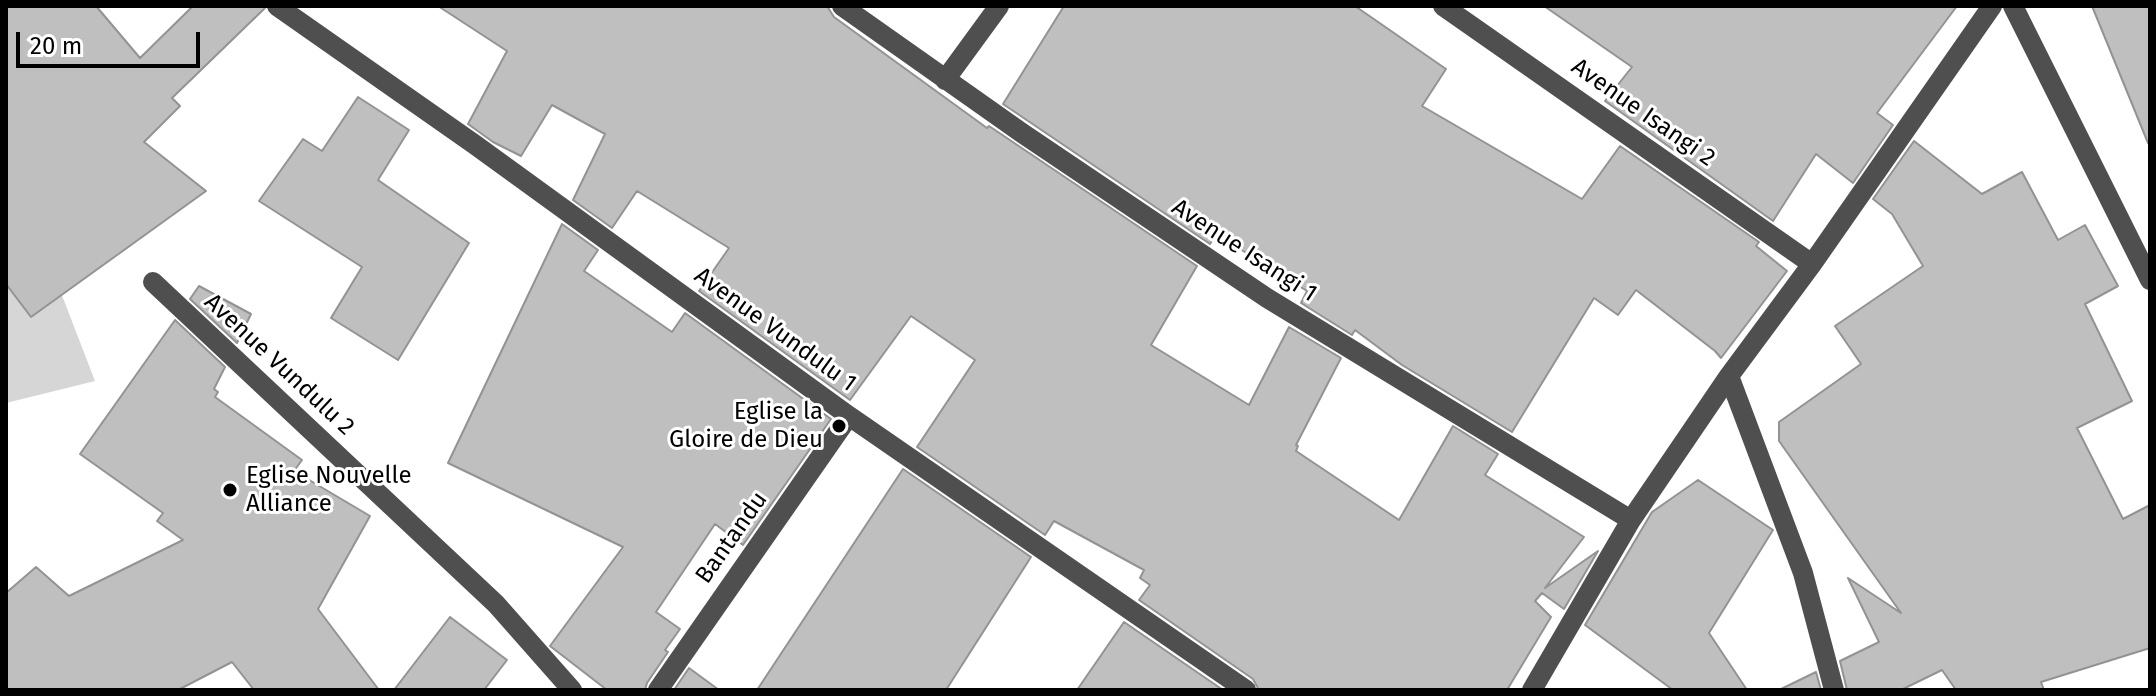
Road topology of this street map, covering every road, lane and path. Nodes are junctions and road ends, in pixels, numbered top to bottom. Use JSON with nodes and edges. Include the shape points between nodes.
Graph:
{"nodes":[{"id":1,"x":277,"y":6,"type":"edge"},
{"id":2,"x":842,"y":6,"type":"edge"},
{"id":3,"x":999,"y":6,"type":"edge"},
{"id":4,"x":1443,"y":6,"type":"edge"},
{"id":5,"x":1992,"y":6,"type":"edge"},
{"id":6,"x":2013,"y":6,"type":"edge"},
{"id":7,"x":945,"y":80,"type":"junction"},
{"id":8,"x":1812,"y":264,"type":"junction"},
{"id":9,"x":2150,"y":280,"type":"edge"},
{"id":10,"x":153,"y":282,"type":"dead end"},
{"id":11,"x":1729,"y":376,"type":"junction"},
{"id":12,"x":849,"y":416,"type":"junction"},
{"id":13,"x":1631,"y":520,"type":"junction"},
{"id":14,"x":572,"y":690,"type":"edge"},
{"id":15,"x":658,"y":690,"type":"edge"},
{"id":16,"x":1246,"y":690,"type":"edge"},
{"id":17,"x":1532,"y":690,"type":"edge"},
{"id":18,"x":1834,"y":690,"type":"edge"}],
"edges":[{"from":1,"to":12,"type":"street","name":"Avenue Vundulu 1"},
{"from":2,"to":7,"type":"street","name":"Avenue Isangi 1"},
{"from":3,"to":7,"type":"street"},
{"from":4,"to":8,"type":"street","name":"Avenue Isangi 2"},
{"from":5,"to":8,"type":"street"},
{"from":6,"to":9,"type":"street"},
{"from":7,"to":13,"type":"street","name":"Avenue Isangi 1","via":[[1267,298]]},
{"from":8,"to":11,"type":"street"},
{"from":10,"to":14,"type":"street","name":"Avenue Vundulu 2","via":[[496,604]]},
{"from":11,"to":13,"type":"street"},
{"from":11,"to":18,"type":"street","via":[[1803,573]]},
{"from":12,"to":15,"type":"street","name":"Bantandu"},
{"from":12,"to":16,"type":"street","name":"Avenue Vundulu 1"},
{"from":13,"to":17,"type":"street"}]}
